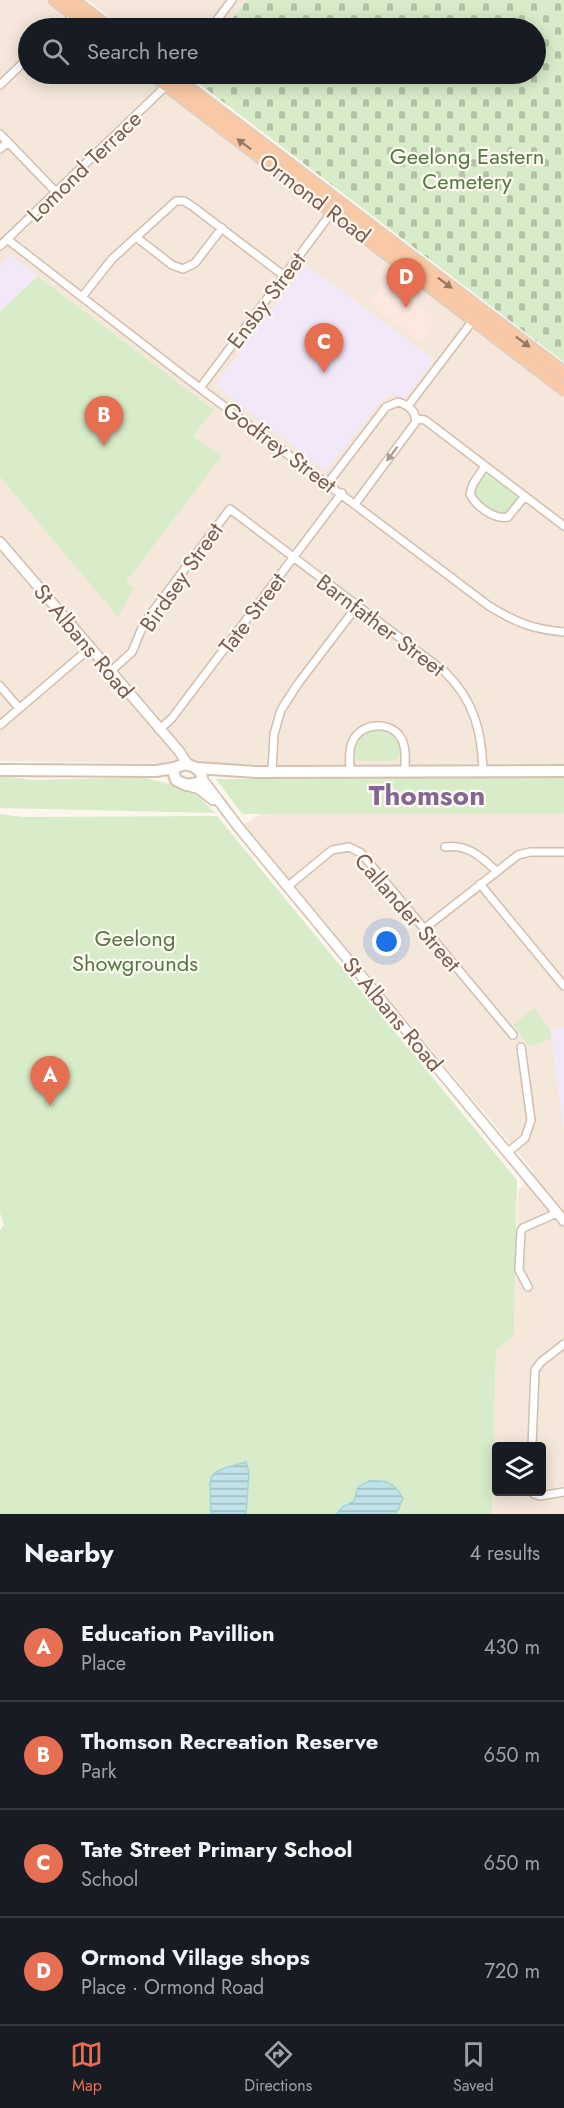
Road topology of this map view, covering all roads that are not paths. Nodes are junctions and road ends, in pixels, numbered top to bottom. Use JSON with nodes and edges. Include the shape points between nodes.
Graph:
{"nodes":[{"id":1,"x":55,"y":0,"type":"edge"},
{"id":2,"x":72,"y":0,"type":"edge"},
{"id":3,"x":232,"y":0,"type":"edge"},
{"id":4,"x":75,"y":15,"type":"junction"},
{"id":5,"x":72,"y":18,"type":"edge"},
{"id":6,"x":79,"y":18,"type":"edge"},
{"id":7,"x":96,"y":18,"type":"edge"},
{"id":8,"x":218,"y":18,"type":"edge"},
{"id":9,"x":18,"y":68,"type":"edge"},
{"id":10,"x":165,"y":84,"type":"edge"},
{"id":11,"x":180,"y":84,"type":"edge"},
{"id":12,"x":181,"y":84,"type":"edge"},
{"id":13,"x":0,"y":85,"type":"edge"},
{"id":14,"x":0,"y":134,"type":"edge"},
{"id":15,"x":8,"y":142,"type":"junction"},
{"id":16,"x":0,"y":149,"type":"edge"},
{"id":17,"x":56,"y":192,"type":"junction"},
{"id":18,"x":332,"y":212,"type":"junction"},
{"id":19,"x":222,"y":228,"type":"junction"},
{"id":20,"x":136,"y":237,"type":"junction"},
{"id":21,"x":7,"y":240,"type":"junction"},
{"id":22,"x":0,"y":246,"type":"edge"},
{"id":23,"x":284,"y":275,"type":"junction"},
{"id":24,"x":82,"y":297,"type":"junction"},
{"id":25,"x":478,"y":315,"type":"junction"},
{"id":26,"x":564,"y":373,"type":"edge"},
{"id":27,"x":200,"y":388,"type":"junction"},
{"id":28,"x":564,"y":389,"type":"edge"},
{"id":29,"x":408,"y":406,"type":"junction"},
{"id":30,"x":416,"y":419,"type":"junction"},
{"id":31,"x":485,"y":466,"type":"junction"},
{"id":32,"x":328,"y":483,"type":"junction"},
{"id":33,"x":342,"y":493,"type":"junction"},
{"id":34,"x":525,"y":496,"type":"junction"},
{"id":35,"x":355,"y":504,"type":"junction"},
{"id":36,"x":230,"y":509,"type":"joint"},
{"id":37,"x":564,"y":526,"type":"edge"},
{"id":38,"x":0,"y":542,"type":"edge"},
{"id":39,"x":3,"y":553,"type":"edge"},
{"id":40,"x":294,"y":558,"type":"junction"},
{"id":41,"x":357,"y":606,"type":"junction"},
{"id":42,"x":564,"y":632,"type":"edge"},
{"id":43,"x":90,"y":648,"type":"junction"},
{"id":44,"x":110,"y":672,"type":"junction"},
{"id":45,"x":0,"y":686,"type":"edge"},
{"id":46,"x":19,"y":708,"type":"junction"},
{"id":47,"x":0,"y":725,"type":"edge"},
{"id":48,"x":159,"y":730,"type":"junction"},
{"id":49,"x":168,"y":740,"type":"junction"},
{"id":50,"x":192,"y":766,"type":"junction"},
{"id":51,"x":175,"y":768,"type":"junction"},
{"id":52,"x":0,"y":770,"type":"edge"},
{"id":53,"x":350,"y":770,"type":"junction"},
{"id":54,"x":125,"y":771,"type":"junction"},
{"id":55,"x":231,"y":771,"type":"junction"},
{"id":56,"x":272,"y":771,"type":"junction"},
{"id":57,"x":405,"y":771,"type":"junction"},
{"id":58,"x":564,"y":771,"type":"edge"},
{"id":59,"x":483,"y":772,"type":"junction"},
{"id":60,"x":202,"y":779,"type":"junction"},
{"id":61,"x":184,"y":784,"type":"junction"},
{"id":62,"x":222,"y":807,"type":"junction"},
{"id":63,"x":445,"y":847,"type":"dead end"},
{"id":64,"x":564,"y":852,"type":"edge"},
{"id":65,"x":496,"y":871,"type":"junction"},
{"id":66,"x":480,"y":884,"type":"junction"},
{"id":67,"x":287,"y":886,"type":"junction"},
{"id":68,"x":425,"y":928,"type":"junction"},
{"id":69,"x":564,"y":986,"type":"edge"},
{"id":70,"x":513,"y":1035,"type":"dead end"},
{"id":71,"x":521,"y":1047,"type":"dead end"},
{"id":72,"x":507,"y":1153,"type":"junction"},
{"id":73,"x":557,"y":1213,"type":"junction"},
{"id":74,"x":564,"y":1221,"type":"edge"},
{"id":75,"x":528,"y":1287,"type":"dead end"},
{"id":76,"x":564,"y":1344,"type":"edge"},
{"id":77,"x":532,"y":1442,"type":"edge"},
{"id":78,"x":564,"y":1492,"type":"edge"},
{"id":79,"x":546,"y":1495,"type":"edge"}],
"edges":[{"from":1,"to":4,"type":"highway"},
{"from":2,"to":7,"type":"highway"},
{"from":3,"to":8,"type":"street"},
{"from":4,"to":5,"type":"street"},
{"from":4,"to":6,"type":"highway"},
{"from":9,"to":13,"type":"street"},
{"from":10,"to":17,"type":"street","name":"Lomond Terrace"},
{"from":18,"to":11,"type":"highway","name":"Ormond Road","one_way":true},
{"from":12,"to":25,"type":"highway","name":"Ormond Road","one_way":true},
{"from":14,"to":15,"type":"street"},
{"from":15,"to":16,"type":"street"},
{"from":15,"to":17,"type":"street"},
{"from":17,"to":21,"type":"street","name":"Lomond Terrace"},
{"from":18,"to":23,"type":"street","name":"Ensby Street"},
{"from":18,"to":25,"type":"highway","name":"Ormond Road"},
{"from":19,"to":20,"type":"street","via":[[189,203],[176,201]]},
{"from":19,"to":20,"type":"street","via":[[195,263],[183,269]]},
{"from":19,"to":23,"type":"street"},
{"from":20,"to":24,"type":"street"},
{"from":21,"to":22,"type":"street","name":"Lomond Terrace"},
{"from":21,"to":24,"type":"street","name":"Godfrey Street"},
{"from":23,"to":27,"type":"street","name":"Ensby Street"},
{"from":24,"to":27,"type":"street","name":"Godfrey Street"},
{"from":25,"to":26,"type":"highway","name":"Ormond Road","one_way":true},
{"from":25,"to":28,"type":"highway","name":"Ormond Road"},
{"from":25,"to":29,"type":"street"},
{"from":27,"to":32,"type":"street","name":"Godfrey Street"},
{"from":29,"to":30,"type":"street"},
{"from":29,"to":32,"type":"street","via":[[398,402],[386,407]]},
{"from":30,"to":31,"type":"street","via":[[425,420]]},
{"from":30,"to":35,"type":"street","one_way":true},
{"from":31,"to":34,"type":"street"},
{"from":31,"to":34,"type":"street","via":[[470,494],[488,512],[508,518]]},
{"from":32,"to":33,"type":"street","name":"Godfrey Street"},
{"from":33,"to":35,"type":"street","name":"Godfrey Street"},
{"from":33,"to":40,"type":"street","name":"Tate Street"},
{"from":34,"to":37,"type":"street"},
{"from":35,"to":42,"type":"street","name":"Godfrey Street","via":[[489,606],[539,630]]},
{"from":36,"to":40,"type":"street","name":"Barnfather Street"},
{"from":36,"to":44,"type":"street","name":"Birdsey Street","via":[[149,616],[132,652]]},
{"from":38,"to":39,"type":"street","name":"St Albans Road"},
{"from":39,"to":43,"type":"street","name":"St Albans Road"},
{"from":40,"to":41,"type":"street","name":"Barnfather Street"},
{"from":40,"to":48,"type":"street","name":"Tate Street"},
{"from":41,"to":56,"type":"street","via":[[281,710],[274,734]]},
{"from":41,"to":59,"type":"street","name":"Barnfather Street","via":[[456,683],[477,720]]},
{"from":43,"to":44,"type":"street","name":"St Albans Road"},
{"from":43,"to":46,"type":"street"},
{"from":44,"to":48,"type":"street","name":"St Albans Road"},
{"from":45,"to":46,"type":"street"},
{"from":46,"to":47,"type":"street"},
{"from":48,"to":49,"type":"street","name":"St Albans Road"},
{"from":49,"to":50,"type":"street","name":"St Albans Road"},
{"from":49,"to":51,"type":"street","name":"St Albans Road","via":[[176,756]]},
{"from":50,"to":51,"type":"main road"},
{"from":50,"to":55,"type":"main road"},
{"from":50,"to":60,"type":"main road","via":[[201,772]]},
{"from":51,"to":54,"type":"main road"},
{"from":51,"to":61,"type":"main road","via":[[175,778]]},
{"from":52,"to":54,"type":"main road"},
{"from":53,"to":56,"type":"main road"},
{"from":53,"to":57,"type":"main road"},
{"from":53,"to":57,"type":"street","via":[[354,739],[374,726],[387,727],[399,735],[405,752]]},
{"from":54,"to":61,"type":"main road"},
{"from":55,"to":56,"type":"main road"},
{"from":55,"to":60,"type":"main road"},
{"from":57,"to":59,"type":"main road"},
{"from":58,"to":59,"type":"main road"},
{"from":60,"to":61,"type":"main road","via":[[197,784]]},
{"from":60,"to":62,"type":"street","name":"St Albans Road"},
{"from":61,"to":62,"type":"street","name":"St Albans Road","via":[[199,789]]},
{"from":62,"to":67,"type":"street","name":"St Albans Road"},
{"from":63,"to":65,"type":"street","via":[[473,851]]},
{"from":64,"to":65,"type":"street","via":[[523,853]]},
{"from":65,"to":66,"type":"street"},
{"from":66,"to":68,"type":"street"},
{"from":66,"to":69,"type":"street"},
{"from":67,"to":68,"type":"street","name":"Callander Street","via":[[332,850],[349,847],[369,861]]},
{"from":67,"to":72,"type":"street","name":"St Albans Road"},
{"from":68,"to":70,"type":"street","name":"Callander Street"},
{"from":71,"to":72,"type":"street","via":[[530,1122],[525,1138]]},
{"from":72,"to":73,"type":"street","name":"St Albans Road"},
{"from":73,"to":74,"type":"street","name":"St Albans Road"},
{"from":73,"to":75,"type":"street","via":[[521,1231],[519,1270]]},
{"from":76,"to":77,"type":"street","via":[[534,1370]]},
{"from":78,"to":79,"type":"street"}]}
